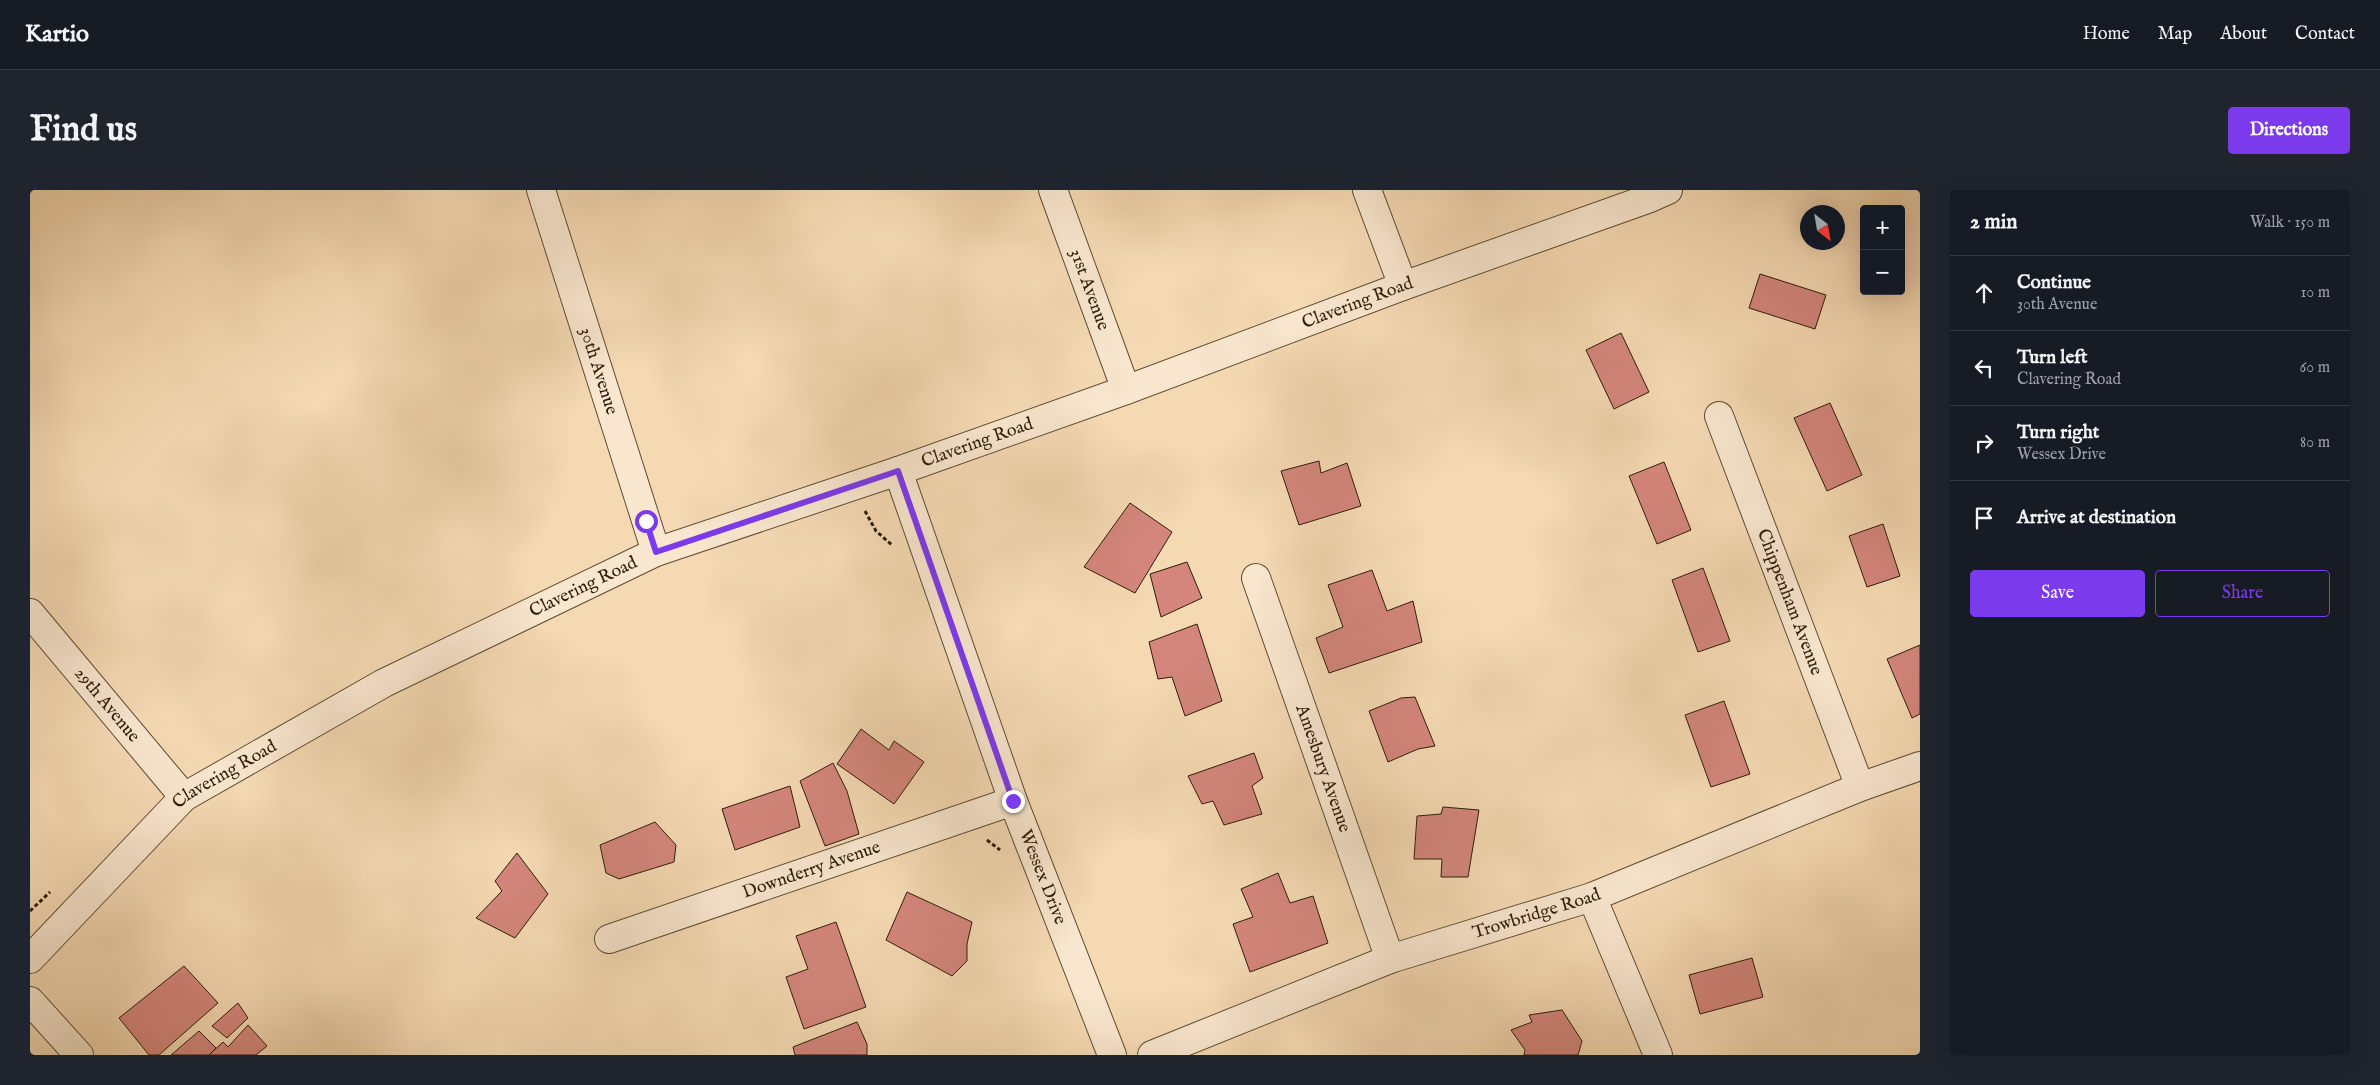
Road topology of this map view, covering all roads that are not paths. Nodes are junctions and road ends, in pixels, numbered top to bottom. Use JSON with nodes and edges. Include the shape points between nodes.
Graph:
{"nodes":[{"id":1,"x":541,"y":190,"type":"edge"},
{"id":2,"x":1054,"y":190,"type":"edge"},
{"id":3,"x":1368,"y":190,"type":"edge"},
{"id":4,"x":1668,"y":190,"type":"edge"},
{"id":5,"x":1403,"y":286,"type":"junction"},
{"id":6,"x":1126,"y":390,"type":"junction"},
{"id":7,"x":1719,"y":416,"type":"dead end"},
{"id":8,"x":898,"y":471,"type":"junction"},
{"id":9,"x":656,"y":552,"type":"junction"},
{"id":10,"x":1256,"y":578,"type":"dead end"},
{"id":11,"x":30,"y":613,"type":"edge"},
{"id":12,"x":1920,"y":766,"type":"edge"},
{"id":13,"x":1860,"y":787,"type":"junction"},
{"id":14,"x":184,"y":797,"type":"junction"},
{"id":15,"x":1013,"y":801,"type":"junction"},
{"id":16,"x":1592,"y":897,"type":"junction"},
{"id":17,"x":609,"y":939,"type":"dead end"},
{"id":18,"x":30,"y":959,"type":"edge"},
{"id":19,"x":1390,"y":959,"type":"junction"},
{"id":20,"x":30,"y":1001,"type":"edge"},
{"id":21,"x":79,"y":1055,"type":"edge"},
{"id":22,"x":1112,"y":1055,"type":"edge"},
{"id":23,"x":1152,"y":1055,"type":"edge"},
{"id":24,"x":1658,"y":1055,"type":"edge"}],
"edges":[{"from":1,"to":9,"type":"street","name":"30th Avenue"},
{"from":2,"to":6,"type":"street","name":"31st Avenue"},
{"from":3,"to":5,"type":"street"},
{"from":4,"to":5,"type":"street","name":"Clavering Road"},
{"from":5,"to":6,"type":"street","name":"Clavering Road"},
{"from":6,"to":8,"type":"street","name":"Clavering Road"},
{"from":7,"to":13,"type":"street","name":"Chippenham Avenue"},
{"from":8,"to":9,"type":"street","name":"Clavering Road"},
{"from":8,"to":15,"type":"street","name":"Wessex Drive"},
{"from":9,"to":14,"type":"street","name":"Clavering Road","via":[[384,683]]},
{"from":10,"to":19,"type":"street","name":"Amesbury Avenue"},
{"from":11,"to":14,"type":"street","name":"29th Avenue"},
{"from":12,"to":13,"type":"street","name":"Trowbridge Road"},
{"from":13,"to":16,"type":"street","name":"Trowbridge Road"},
{"from":14,"to":18,"type":"street","name":"Clavering Road"},
{"from":15,"to":17,"type":"street","name":"Downderry Avenue"},
{"from":15,"to":22,"type":"street","name":"Wessex Drive"},
{"from":16,"to":19,"type":"street","name":"Trowbridge Road"},
{"from":16,"to":24,"type":"street"},
{"from":19,"to":23,"type":"street","name":"Trowbridge Road"},
{"from":20,"to":21,"type":"street"}]}
